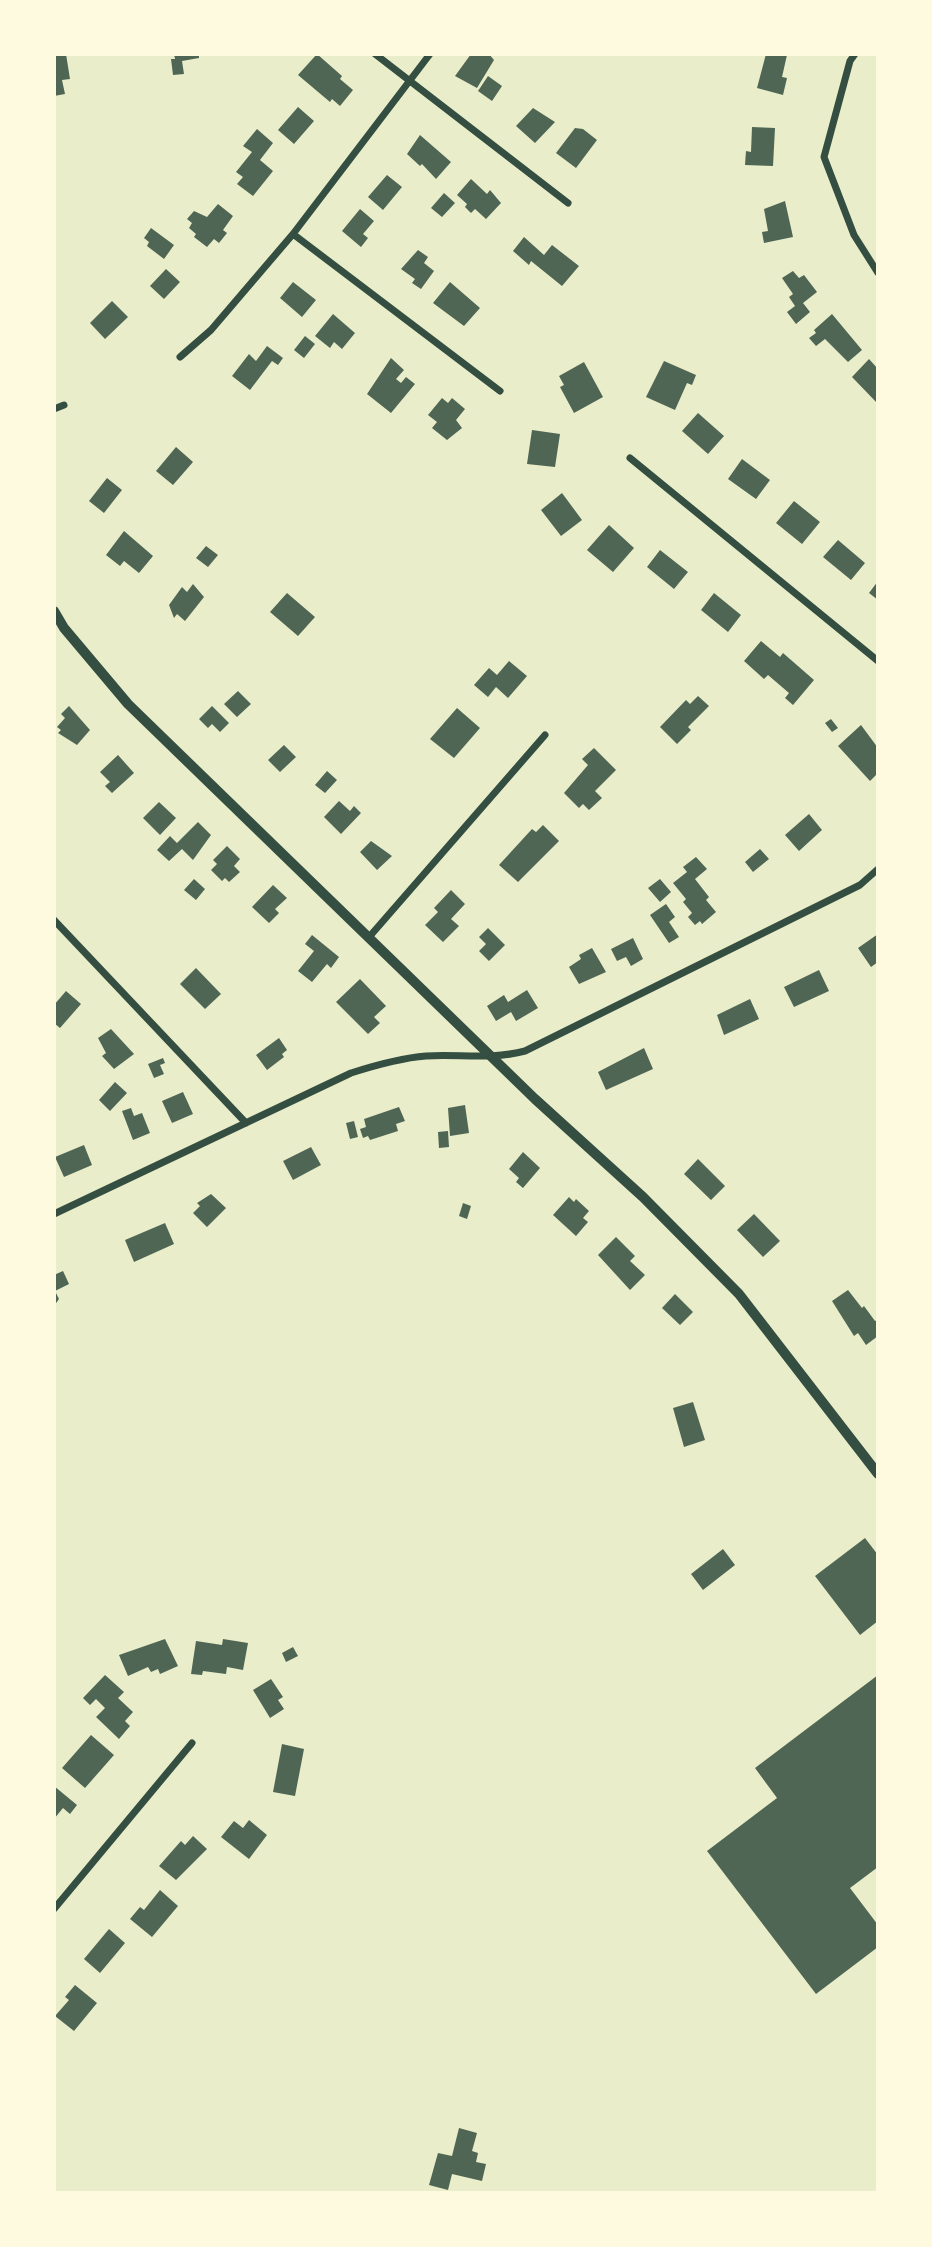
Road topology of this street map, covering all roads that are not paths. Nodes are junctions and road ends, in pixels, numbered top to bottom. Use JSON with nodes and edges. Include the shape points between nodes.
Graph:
{"nodes":[{"id":1,"x":375,"y":54,"type":"edge"},
{"id":2,"x":430,"y":54,"type":"edge"},
{"id":3,"x":855,"y":54,"type":"edge"},
{"id":4,"x":410,"y":81,"type":"junction"},
{"id":5,"x":568,"y":203,"type":"dead end"},
{"id":6,"x":293,"y":234,"type":"junction"},
{"id":7,"x":878,"y":273,"type":"edge"},
{"id":8,"x":180,"y":357,"type":"dead end"},
{"id":9,"x":500,"y":391,"type":"dead end"},
{"id":10,"x":64,"y":405,"type":"dead end"},
{"id":11,"x":54,"y":409,"type":"edge"},
{"id":12,"x":630,"y":458,"type":"dead end"},
{"id":13,"x":54,"y":611,"type":"edge"},
{"id":14,"x":878,"y":661,"type":"edge"},
{"id":15,"x":545,"y":735,"type":"dead end"},
{"id":16,"x":878,"y":869,"type":"edge"},
{"id":17,"x":54,"y":920,"type":"edge"},
{"id":18,"x":370,"y":936,"type":"junction"},
{"id":19,"x":493,"y":1058,"type":"junction"},
{"id":20,"x":246,"y":1123,"type":"junction"},
{"id":21,"x":54,"y":1214,"type":"edge"},
{"id":22,"x":878,"y":1474,"type":"edge"},
{"id":23,"x":192,"y":1743,"type":"dead end"},
{"id":24,"x":54,"y":1909,"type":"edge"}],
"edges":[{"from":1,"to":4,"type":"street"},
{"from":2,"to":4,"type":"street"},
{"from":3,"to":7,"type":"street","via":[[824,157],[854,235]]},
{"from":4,"to":5,"type":"street"},
{"from":4,"to":6,"type":"street"},
{"from":6,"to":8,"type":"street","via":[[211,330]]},
{"from":6,"to":9,"type":"street"},
{"from":10,"to":11,"type":"street"},
{"from":12,"to":14,"type":"street"},
{"from":13,"to":18,"type":"main road","via":[[128,704]]},
{"from":15,"to":18,"type":"street"},
{"from":16,"to":19,"type":"street","via":[[848,891],[525,1051]]},
{"from":17,"to":20,"type":"street"},
{"from":18,"to":19,"type":"main road"},
{"from":19,"to":20,"type":"street","via":[[428,1056],[390,1061],[351,1073]]},
{"from":19,"to":22,"type":"main road","via":[[643,1197],[739,1294]]},
{"from":20,"to":21,"type":"street"},
{"from":23,"to":24,"type":"street"}]}
